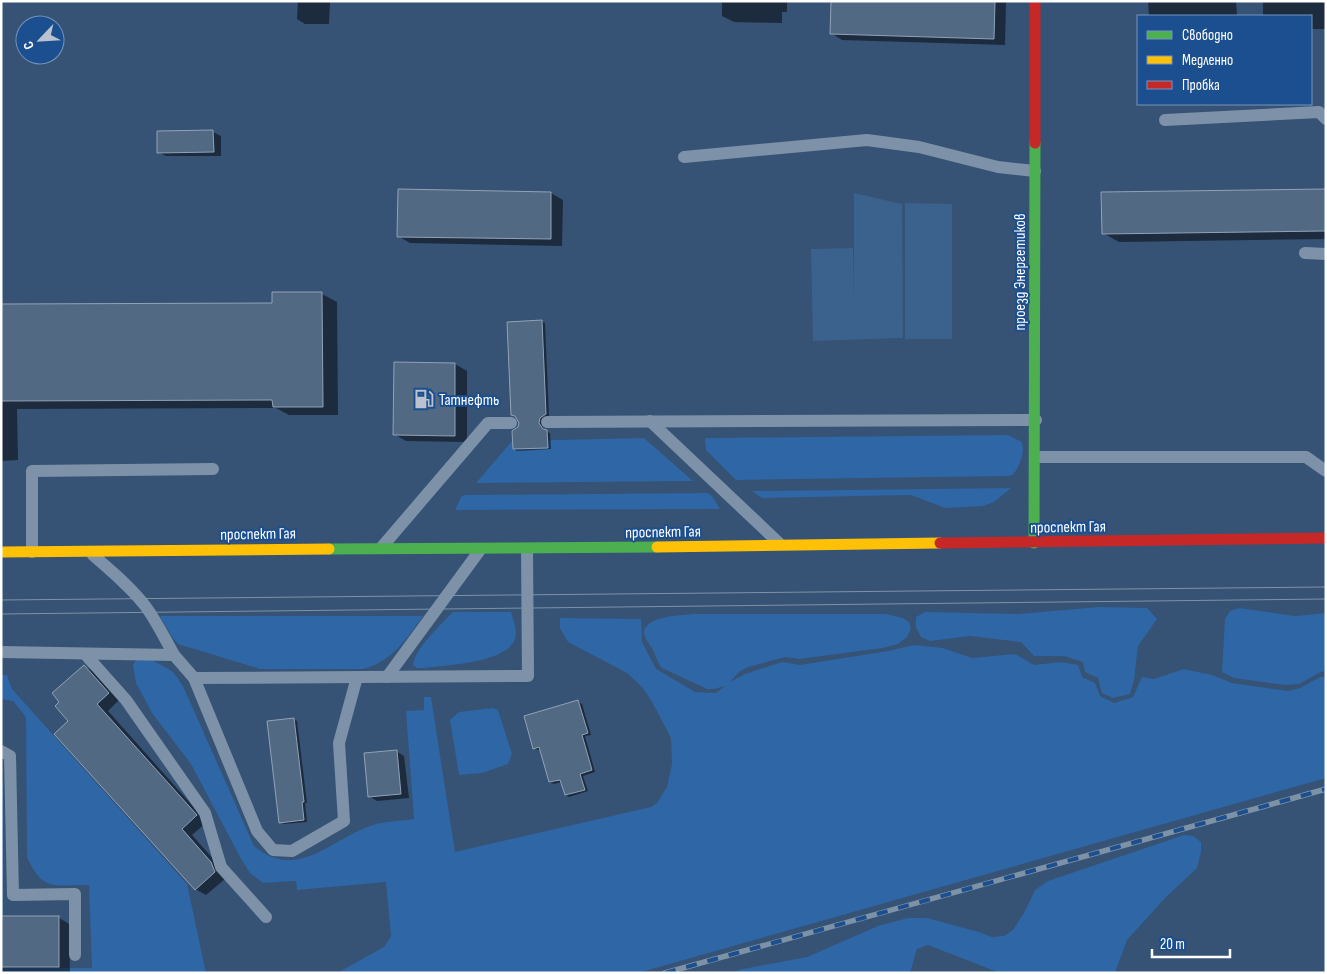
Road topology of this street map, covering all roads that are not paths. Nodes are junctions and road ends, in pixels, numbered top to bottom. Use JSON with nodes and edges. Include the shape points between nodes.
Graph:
{"nodes":[{"id":1,"x":1036,"y":1,"type":"edge"},
{"id":2,"x":1326,"y":119,"type":"edge"},
{"id":3,"x":1165,"y":120,"type":"dead end"},
{"id":4,"x":684,"y":157,"type":"dead end"},
{"id":5,"x":1036,"y":172,"type":"junction"},
{"id":6,"x":1305,"y":253,"type":"dead end"},
{"id":7,"x":1326,"y":254,"type":"edge"},
{"id":8,"x":1036,"y":420,"type":"junction"},
{"id":9,"x":650,"y":421,"type":"junction"},
{"id":10,"x":547,"y":422,"type":"dead end"},
{"id":11,"x":511,"y":423,"type":"dead end"},
{"id":12,"x":1035,"y":457,"type":"junction"},
{"id":13,"x":213,"y":468,"type":"dead end"},
{"id":14,"x":1326,"y":471,"type":"edge"},
{"id":15,"x":1326,"y":538,"type":"edge"},
{"id":16,"x":1034,"y":543,"type":"junction"},
{"id":17,"x":781,"y":545,"type":"junction"},
{"id":18,"x":380,"y":549,"type":"junction"},
{"id":19,"x":481,"y":549,"type":"junction"},
{"id":20,"x":527,"y":549,"type":"junction"},
{"id":21,"x":89,"y":551,"type":"junction"},
{"id":22,"x":1,"y":552,"type":"edge"},
{"id":23,"x":32,"y":552,"type":"junction"},
{"id":24,"x":1,"y":652,"type":"edge"},
{"id":25,"x":85,"y":654,"type":"junction"},
{"id":26,"x":174,"y":655,"type":"junction"},
{"id":27,"x":357,"y":677,"type":"junction"},
{"id":28,"x":387,"y":677,"type":"junction"},
{"id":29,"x":194,"y":678,"type":"junction"},
{"id":30,"x":1,"y":751,"type":"edge"},
{"id":31,"x":266,"y":917,"type":"dead end"},
{"id":32,"x":75,"y":955,"type":"dead end"}],
"edges":[{"from":1,"to":5,"type":"main road","name":"проезд Энергетиков"},
{"from":2,"to":3,"type":"lane","via":[[1320,112]]},
{"from":4,"to":5,"type":"lane","via":[[867,140]]},
{"from":5,"to":8,"type":"main road","name":"проезд Энергетиков"},
{"from":6,"to":7,"type":"lane"},
{"from":8,"to":9,"type":"lane"},
{"from":8,"to":12,"type":"main road","name":"проезд Энергетиков"},
{"from":9,"to":10,"type":"lane"},
{"from":9,"to":17,"type":"lane"},
{"from":11,"to":18,"type":"lane","via":[[488,423]]},
{"from":12,"to":14,"type":"lane","via":[[1306,457]]},
{"from":12,"to":16,"type":"main road","name":"проезд Энергетиков"},
{"from":13,"to":23,"type":"lane","via":[[32,471]]},
{"from":15,"to":16,"type":"main road","name":"проспект Гая"},
{"from":16,"to":17,"type":"main road","name":"проспект Гая"},
{"from":17,"to":20,"type":"main road","name":"проспект Гая"},
{"from":18,"to":19,"type":"main road","name":"проспект Гая"},
{"from":18,"to":21,"type":"main road","name":"проспект Гая"},
{"from":19,"to":20,"type":"main road","name":"проспект Гая"},
{"from":19,"to":28,"type":"lane"},
{"from":20,"to":28,"type":"lane","via":[[528,676]]},
{"from":21,"to":23,"type":"main road","name":"проспект Гая"},
{"from":21,"to":26,"type":"lane","via":[[124,581],[145,605]]},
{"from":22,"to":23,"type":"main road","name":"проспект Гая"},
{"from":24,"to":25,"type":"lane"},
{"from":25,"to":26,"type":"lane"},
{"from":25,"to":31,"type":"lane","via":[[126,700],[205,813],[222,867]]},
{"from":26,"to":29,"type":"lane"},
{"from":27,"to":28,"type":"lane"},
{"from":27,"to":29,"type":"lane"},
{"from":27,"to":29,"type":"lane","via":[[339,744],[344,822],[292,851],[273,850],[257,831]]},
{"from":30,"to":32,"type":"lane","via":[[10,756],[13,895],[74,894]]}]}
